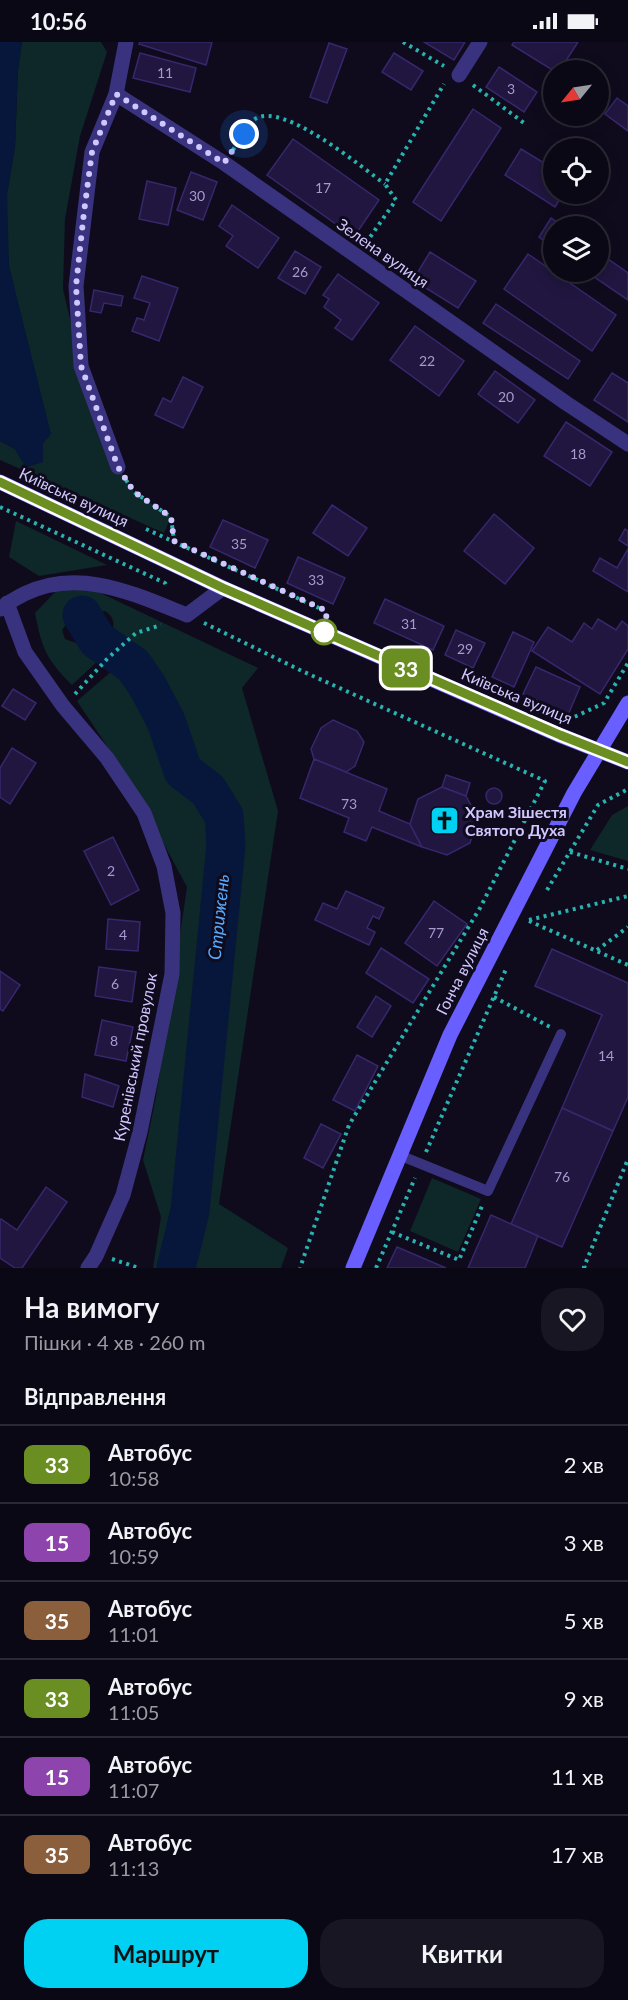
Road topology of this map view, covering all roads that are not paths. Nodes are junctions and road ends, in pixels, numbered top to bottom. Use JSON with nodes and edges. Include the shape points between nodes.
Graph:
{"nodes":[{"id":1,"x":126,"y":42,"type":"edge"},
{"id":2,"x":480,"y":42,"type":"edge"},
{"id":3,"x":459,"y":75,"type":"road end"},
{"id":4,"x":116,"y":94,"type":"junction"},
{"id":5,"x":628,"y":444,"type":"edge"},
{"id":6,"x":118,"y":467,"type":"road end"},
{"id":7,"x":0,"y":482,"type":"edge"},
{"id":8,"x":223,"y":588,"type":"junction"},
{"id":9,"x":3,"y":607,"type":"edge"},
{"id":10,"x":628,"y":703,"type":"edge"},
{"id":11,"x":600,"y":750,"type":"junction"},
{"id":12,"x":628,"y":762,"type":"edge"},
{"id":13,"x":561,"y":1034,"type":"road end"},
{"id":14,"x":399,"y":1155,"type":"junction"},
{"id":15,"x":88,"y":1268,"type":"edge"},
{"id":16,"x":353,"y":1268,"type":"edge"}],
"edges":[{"from":1,"to":4,"type":"street"},
{"from":2,"to":3,"type":"street"},
{"from":4,"to":5,"type":"street","name":"Зелена вулиця","via":[[224,163]]},
{"from":4,"to":6,"type":"street","via":[[92,152],[76,286],[81,366]]},
{"from":7,"to":8,"type":"main road","name":"Київська вулиця"},
{"from":8,"to":9,"type":"street","via":[[187,615],[105,586],[65,581],[39,587]]},
{"from":8,"to":11,"type":"main road","name":"Київська вулиця"},
{"from":9,"to":15,"type":"street","name":"Куренівський провулок","via":[[25,652],[144,813],[164,866],[173,913],[172,974],[140,1132],[123,1195]]},
{"from":10,"to":11,"type":"main road","name":"Гонча вулиця"},
{"from":11,"to":12,"type":"main road","name":"Київська вулиця"},
{"from":11,"to":14,"type":"main road","name":"Гонча вулиця","via":[[450,1035]]},
{"from":13,"to":14,"type":"lane","via":[[488,1191]]},
{"from":14,"to":16,"type":"main road","name":"Гонча вулиця"}]}
